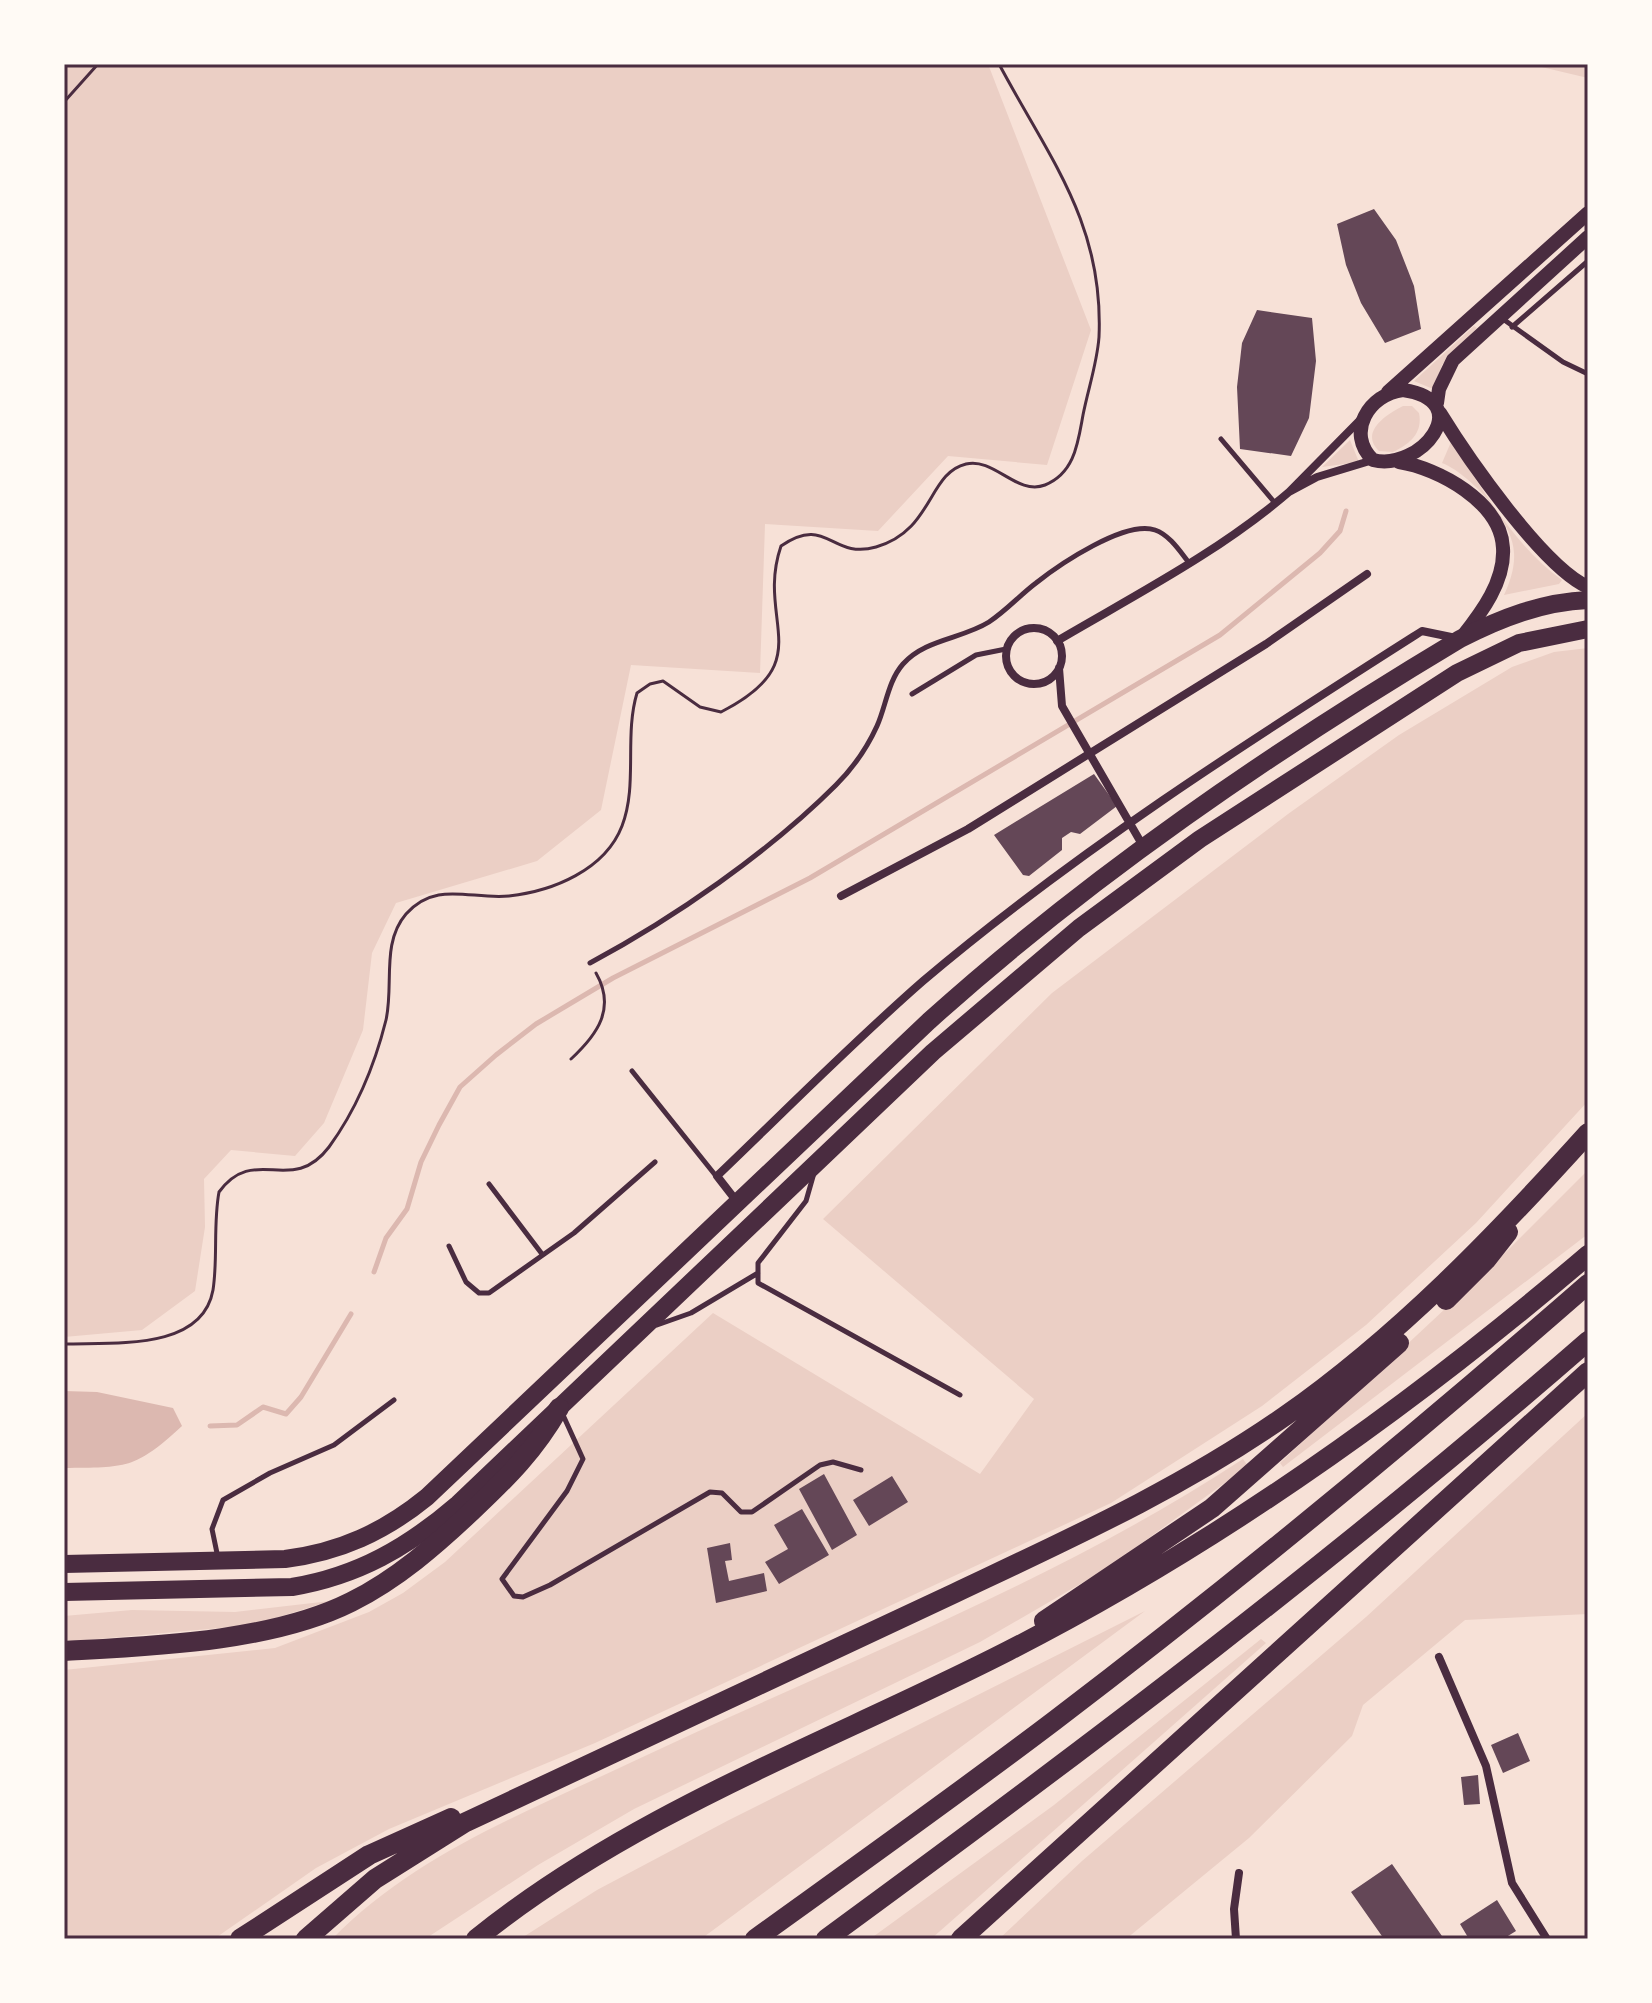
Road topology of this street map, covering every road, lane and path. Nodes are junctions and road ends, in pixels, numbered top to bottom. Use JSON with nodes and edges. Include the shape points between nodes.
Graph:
{"nodes":[{"id":1,"x":98,"y":64,"type":"edge"},
{"id":2,"x":999,"y":64,"type":"edge"},
{"id":3,"x":64,"y":102,"type":"edge"},
{"id":4,"x":1588,"y":213,"type":"edge"},
{"id":5,"x":1588,"y":237,"type":"edge"},
{"id":6,"x":1588,"y":261,"type":"edge"},
{"id":7,"x":1487,"y":303,"type":"junction"},
{"id":8,"x":1499,"y":316,"type":"junction"},
{"id":9,"x":1512,"y":327,"type":"junction"},
{"id":10,"x":1588,"y":374,"type":"edge"},
{"id":11,"x":1388,"y":392,"type":"junction"},
{"id":12,"x":1439,"y":408,"type":"junction"},
{"id":13,"x":1363,"y":418,"type":"junction"},
{"id":14,"x":1221,"y":439,"type":"dead end"},
{"id":15,"x":1373,"y":460,"type":"junction"},
{"id":16,"x":1399,"y":462,"type":"junction"},
{"id":17,"x":1289,"y":492,"type":"junction"},
{"id":18,"x":1275,"y":503,"type":"junction"},
{"id":19,"x":1190,"y":564,"type":"junction"},
{"id":20,"x":1367,"y":574,"type":"dead end"},
{"id":21,"x":1588,"y":587,"type":"edge"},
{"id":22,"x":1588,"y":600,"type":"edge"},
{"id":23,"x":1588,"y":629,"type":"edge"},
{"id":24,"x":1460,"y":639,"type":"junction"},
{"id":25,"x":1057,"y":641,"type":"junction"},
{"id":26,"x":1006,"y":649,"type":"junction"},
{"id":27,"x":1059,"y":668,"type":"junction"},
{"id":28,"x":912,"y":694,"type":"dead end"},
{"id":29,"x":1090,"y":753,"type":"junction"},
{"id":30,"x":1132,"y":821,"type":"junction"},
{"id":31,"x":1143,"y":846,"type":"junction"},
{"id":32,"x":841,"y":896,"type":"dead end"},
{"id":33,"x":590,"y":963,"type":"dead end"},
{"id":34,"x":599,"y":978,"type":"dead end"},
{"id":35,"x":571,"y":1059,"type":"dead end"},
{"id":36,"x":632,"y":1071,"type":"dead end"},
{"id":37,"x":1588,"y":1133,"type":"edge"},
{"id":38,"x":655,"y":1162,"type":"dead end"},
{"id":39,"x":817,"y":1165,"type":"junction"},
{"id":40,"x":717,"y":1176,"type":"junction"},
{"id":41,"x":489,"y":1184,"type":"dead end"},
{"id":42,"x":1528,"y":1200,"type":"junction"},
{"id":43,"x":739,"y":1205,"type":"junction"},
{"id":44,"x":449,"y":1246,"type":"dead end"},
{"id":45,"x":542,"y":1254,"type":"junction"},
{"id":46,"x":1588,"y":1255,"type":"edge"},
{"id":47,"x":758,"y":1273,"type":"junction"},
{"id":48,"x":1588,"y":1284,"type":"edge"},
{"id":49,"x":641,"y":1331,"type":"junction"},
{"id":50,"x":1588,"y":1341,"type":"edge"},
{"id":51,"x":64,"y":1344,"type":"edge"},
{"id":52,"x":1588,"y":1372,"type":"edge"},
{"id":53,"x":960,"y":1395,"type":"dead end"},
{"id":54,"x":394,"y":1400,"type":"dead end"},
{"id":55,"x":559,"y":1408,"type":"junction"},
{"id":56,"x":861,"y":1470,"type":"dead end"},
{"id":57,"x":219,"y":1563,"type":"junction"},
{"id":58,"x":64,"y":1564,"type":"edge"},
{"id":59,"x":64,"y":1592,"type":"edge"},
{"id":60,"x":64,"y":1651,"type":"edge"},
{"id":61,"x":1007,"y":1652,"type":"junction"},
{"id":62,"x":1439,"y":1657,"type":"dead end"},
{"id":63,"x":520,"y":1796,"type":"junction"},
{"id":64,"x":1239,"y":1873,"type":"dead end"},
{"id":65,"x":240,"y":1939,"type":"edge"},
{"id":66,"x":306,"y":1939,"type":"edge"},
{"id":67,"x":476,"y":1939,"type":"edge"},
{"id":68,"x":755,"y":1939,"type":"edge"},
{"id":69,"x":826,"y":1939,"type":"edge"},
{"id":70,"x":961,"y":1939,"type":"edge"},
{"id":71,"x":1236,"y":1939,"type":"edge"},
{"id":72,"x":1547,"y":1939,"type":"edge"}],
"edges":[{"from":1,"to":3,"type":"path"},
{"from":2,"to":51,"type":"path","via":[[1058,164],[1096,266],[1099,340],[1077,452],[1058,478],[1042,487],[966,464],[948,475],[915,526],[899,539],[873,548],[849,548],[813,532],[781,546],[775,578],[780,647],[774,670],[761,686],[721,712],[700,707],[663,681],[637,693],[624,823],[598,862],[568,879],[522,893],[440,893],[421,900],[405,915],[390,951],[388,1007],[368,1075],[327,1150],[292,1172],[245,1168],[219,1192],[213,1291],[206,1312],[167,1337]]},
{"from":4,"to":7,"type":"street"},
{"from":5,"to":8,"type":"street"},
{"from":6,"to":9,"type":"lane"},
{"from":7,"to":8,"type":"street"},
{"from":7,"to":11,"type":"street"},
{"from":8,"to":9,"type":"lane"},
{"from":8,"to":12,"type":"street","via":[[1453,360],[1439,389]]},
{"from":9,"to":10,"type":"lane"},
{"from":11,"to":12,"type":"street","via":[[1417,392]]},
{"from":11,"to":13,"type":"street"},
{"from":12,"to":16,"type":"street","via":[[1427,442]]},
{"from":12,"to":21,"type":"street","via":[[1545,555]]},
{"from":13,"to":15,"type":"street","via":[[1361,441]]},
{"from":13,"to":17,"type":"street"},
{"from":14,"to":18,"type":"lane"},
{"from":15,"to":16,"type":"street"},
{"from":15,"to":17,"type":"street","via":[[1327,473]]},
{"from":16,"to":24,"type":"street","via":[[1430,468],[1454,482],[1477,501],[1500,535],[1502,563],[1495,587]]},
{"from":17,"to":18,"type":"street"},
{"from":18,"to":19,"type":"street"},
{"from":19,"to":25,"type":"street"},
{"from":19,"to":33,"type":"lane","via":[[1156,530],[1138,529],[1103,540],[1038,580],[991,621],[918,652],[902,665],[877,726],[837,784],[796,822],[651,931]]},
{"from":20,"to":29,"type":"street"},
{"from":22,"to":24,"type":"main road","via":[[1533,608]]},
{"from":23,"to":39,"type":"main road","via":[[1519,643],[1475,663],[1200,839],[1020,975]]},
{"from":24,"to":30,"type":"street","via":[[1422,631]]},
{"from":24,"to":31,"type":"main road"},
{"from":25,"to":26,"type":"street","via":[[1033,628],[1016,634]]},
{"from":25,"to":27,"type":"street"},
{"from":26,"to":27,"type":"street","via":[[1008,667],[1028,684],[1046,681]]},
{"from":26,"to":28,"type":"lane","via":[[976,655]]},
{"from":27,"to":29,"type":"street","via":[[1062,706]]},
{"from":29,"to":30,"type":"street"},
{"from":29,"to":32,"type":"street","via":[[925,855]]},
{"from":30,"to":31,"type":"street"},
{"from":30,"to":40,"type":"street","via":[[923,982]]},
{"from":31,"to":43,"type":"main road","via":[[982,973]]},
{"from":34,"to":35,"type":"path","via":[[607,994],[604,1012],[589,1042]]},
{"from":36,"to":40,"type":"lane"},
{"from":37,"to":42,"type":"highway"},
{"from":38,"to":45,"type":"lane"},
{"from":39,"to":47,"type":"lane","via":[[806,1201],[767,1247]]},
{"from":39,"to":49,"type":"main road"},
{"from":40,"to":43,"type":"street"},
{"from":41,"to":45,"type":"lane"},
{"from":42,"to":61,"type":"highway","via":[[1486,1260],[1277,1454],[1212,1508],[1072,1599]]},
{"from":42,"to":63,"type":"highway","via":[[1362,1357],[1205,1469],[1065,1541]]},
{"from":43,"to":57,"type":"main road","via":[[406,1514],[377,1533],[314,1555]]},
{"from":44,"to":45,"type":"lane","via":[[466,1282],[479,1293],[489,1293]]},
{"from":46,"to":61,"type":"highway","via":[[1470,1354],[1274,1497]]},
{"from":47,"to":49,"type":"lane","via":[[691,1313]]},
{"from":47,"to":53,"type":"lane","via":[[758,1283],[780,1298]]},
{"from":48,"to":68,"type":"highway","via":[[1155,1643]]},
{"from":49,"to":55,"type":"main road"},
{"from":50,"to":69,"type":"highway","via":[[1404,1497],[1115,1727]]},
{"from":52,"to":70,"type":"highway"},
{"from":54,"to":57,"type":"lane","via":[[334,1445],[223,1500],[212,1529]]},
{"from":55,"to":56,"type":"lane","via":[[583,1459],[567,1491],[502,1579],[514,1596],[550,1585],[710,1492],[722,1493],[741,1512],[752,1512],[820,1465],[833,1462]]},
{"from":55,"to":59,"type":"main road","via":[[424,1534],[355,1570],[292,1587]]},
{"from":55,"to":60,"type":"highway","via":[[539,1444],[450,1532],[351,1602],[259,1633]]},
{"from":57,"to":58,"type":"main road"},
{"from":61,"to":67,"type":"highway","via":[[624,1841],[533,1896]]},
{"from":62,"to":72,"type":"street","via":[[1486,1766],[1512,1883]]},
{"from":63,"to":65,"type":"highway","via":[[459,1815],[369,1855]]},
{"from":63,"to":66,"type":"highway","via":[[415,1851]]},
{"from":64,"to":71,"type":"street"}]}
